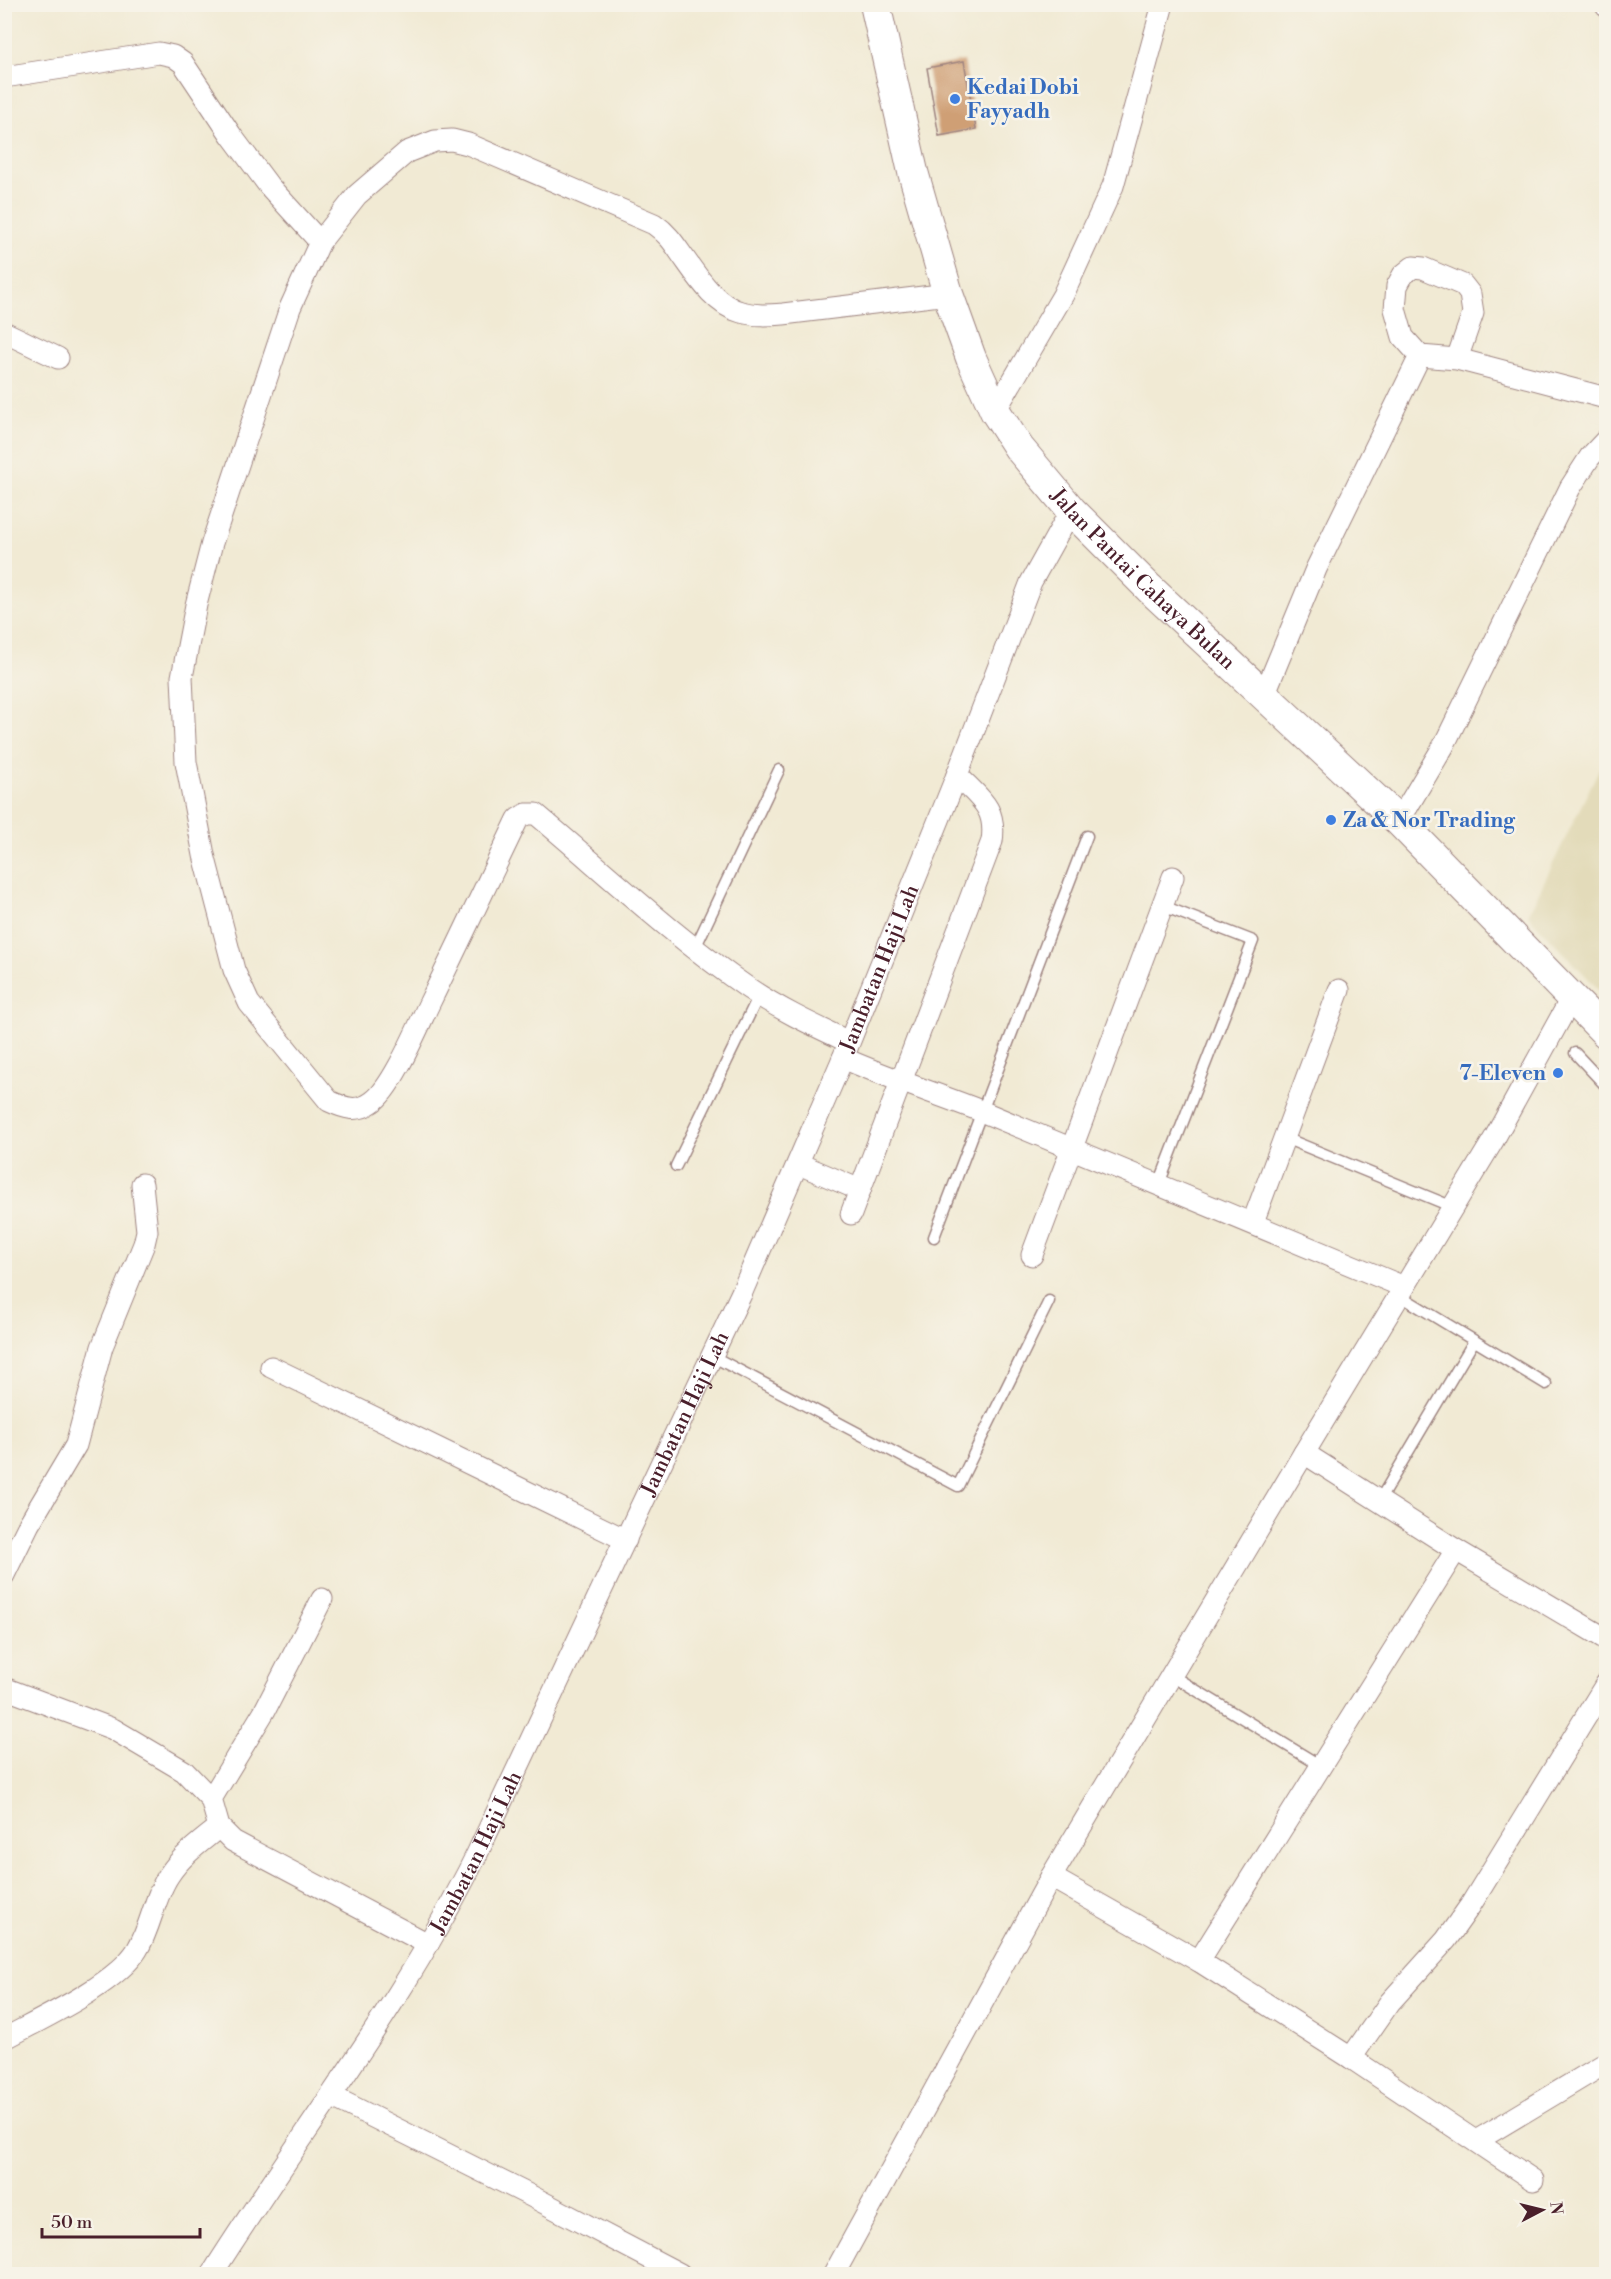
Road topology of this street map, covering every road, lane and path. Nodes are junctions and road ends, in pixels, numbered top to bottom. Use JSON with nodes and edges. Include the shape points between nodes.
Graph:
{"nodes":[{"id":1,"x":875,"y":4,"type":"edge"},
{"id":2,"x":1163,"y":4,"type":"edge"},
{"id":3,"x":4,"y":76,"type":"edge"},
{"id":4,"x":320,"y":242,"type":"junction"},
{"id":5,"x":948,"y":294,"type":"junction"},
{"id":6,"x":4,"y":332,"type":"edge"},
{"id":7,"x":1420,"y":356,"type":"junction"},
{"id":8,"x":58,"y":358,"type":"dead end"},
{"id":9,"x":1457,"y":359,"type":"junction"},
{"id":10,"x":1606,"y":398,"type":"edge"},
{"id":11,"x":995,"y":411,"type":"junction"},
{"id":12,"x":1606,"y":440,"type":"edge"},
{"id":13,"x":1071,"y":510,"type":"junction"},
{"id":14,"x":1264,"y":695,"type":"junction"},
{"id":15,"x":779,"y":770,"type":"dead end"},
{"id":16,"x":957,"y":775,"type":"junction"},
{"id":17,"x":1399,"y":821,"type":"junction"},
{"id":18,"x":1087,"y":836,"type":"dead end"},
{"id":19,"x":1173,"y":877,"type":"dead end"},
{"id":20,"x":1163,"y":906,"type":"junction"},
{"id":21,"x":695,"y":948,"type":"junction"},
{"id":22,"x":1339,"y":990,"type":"dead end"},
{"id":23,"x":759,"y":995,"type":"junction"},
{"id":24,"x":1572,"y":997,"type":"junction"},
{"id":25,"x":1606,"y":1033,"type":"edge"},
{"id":26,"x":846,"y":1050,"type":"junction"},
{"id":27,"x":1575,"y":1053,"type":"dead end"},
{"id":28,"x":902,"y":1082,"type":"junction"},
{"id":29,"x":1606,"y":1086,"type":"edge"},
{"id":30,"x":981,"y":1111,"type":"junction"},
{"id":31,"x":1285,"y":1138,"type":"junction"},
{"id":32,"x":1071,"y":1148,"type":"junction"},
{"id":33,"x":798,"y":1164,"type":"junction"},
{"id":34,"x":676,"y":1166,"type":"dead end"},
{"id":35,"x":142,"y":1184,"type":"dead end"},
{"id":36,"x":1159,"y":1184,"type":"junction"},
{"id":37,"x":860,"y":1190,"type":"junction"},
{"id":38,"x":1453,"y":1207,"type":"junction"},
{"id":39,"x":851,"y":1214,"type":"dead end"},
{"id":40,"x":1253,"y":1222,"type":"junction"},
{"id":41,"x":934,"y":1237,"type":"dead end"},
{"id":42,"x":1032,"y":1255,"type":"dead end"},
{"id":43,"x":1401,"y":1291,"type":"junction"},
{"id":44,"x":1049,"y":1301,"type":"dead end"},
{"id":45,"x":1474,"y":1341,"type":"junction"},
{"id":46,"x":712,"y":1356,"type":"junction"},
{"id":47,"x":271,"y":1367,"type":"dead end"},
{"id":48,"x":1546,"y":1384,"type":"dead end"},
{"id":49,"x":1304,"y":1453,"type":"junction"},
{"id":50,"x":1379,"y":1501,"type":"junction"},
{"id":51,"x":626,"y":1540,"type":"junction"},
{"id":52,"x":1456,"y":1550,"type":"junction"},
{"id":53,"x":4,"y":1575,"type":"edge"},
{"id":54,"x":322,"y":1599,"type":"dead end"},
{"id":55,"x":1606,"y":1639,"type":"edge"},
{"id":56,"x":1171,"y":1675,"type":"junction"},
{"id":57,"x":1606,"y":1684,"type":"edge"},
{"id":58,"x":4,"y":1688,"type":"edge"},
{"id":59,"x":1321,"y":1766,"type":"junction"},
{"id":60,"x":211,"y":1799,"type":"junction"},
{"id":61,"x":219,"y":1827,"type":"junction"},
{"id":62,"x":1051,"y":1877,"type":"junction"},
{"id":63,"x":428,"y":1944,"type":"junction"},
{"id":64,"x":1199,"y":1961,"type":"junction"},
{"id":65,"x":4,"y":2039,"type":"edge"},
{"id":66,"x":1351,"y":2058,"type":"junction"},
{"id":67,"x":1606,"y":2063,"type":"edge"},
{"id":68,"x":331,"y":2096,"type":"junction"},
{"id":69,"x":1476,"y":2141,"type":"junction"},
{"id":70,"x":1533,"y":2180,"type":"dead end"},
{"id":71,"x":670,"y":2272,"type":"edge"},
{"id":72,"x":212,"y":2274,"type":"edge"},
{"id":73,"x":834,"y":2274,"type":"edge"}],
"edges":[{"from":1,"to":5,"type":"street","name":"Jalan Pantai Cahaya Bulan","via":[[913,172]]},
{"from":2,"to":11,"type":"street","via":[[1113,186],[1063,295]]},
{"from":3,"to":4,"type":"street","via":[[159,53],[173,56],[183,63],[269,186]]},
{"from":4,"to":5,"type":"street","via":[[357,195],[407,152],[435,141],[452,140],[654,224],[666,232],[708,289],[740,312],[783,314]]},
{"from":4,"to":21,"type":"street","via":[[290,308],[212,543],[182,677],[186,762],[204,855],[234,970],[249,1003],[329,1101],[346,1109],[373,1102],[411,1041],[518,819],[526,814],[536,814]]},
{"from":5,"to":11,"type":"street","name":"Jalan Pantai Cahaya Bulan","via":[[970,358]]},
{"from":6,"to":8,"type":"street"},
{"from":7,"to":9,"type":"street"},
{"from":7,"to":9,"type":"street","via":[[1403,337],[1395,309],[1397,286],[1402,275],[1413,267],[1463,285],[1470,294],[1473,313]]},
{"from":7,"to":14,"type":"street","via":[[1316,569]]},
{"from":9,"to":10,"type":"street"},
{"from":11,"to":13,"type":"street","name":"Jalan Pantai Cahaya Bulan","via":[[1018,448]]},
{"from":12,"to":17,"type":"street","via":[[1570,488],[1443,747]]},
{"from":13,"to":14,"type":"street","name":"Jalan Pantai Cahaya Bulan"},
{"from":13,"to":16,"type":"street","name":"Jambatan Haji Lah","via":[[1031,582]]},
{"from":14,"to":17,"type":"street","name":"Jalan Pantai Cahaya Bulan"},
{"from":15,"to":21,"type":"lane"},
{"from":16,"to":26,"type":"street","name":"Jambatan Haji Lah"},
{"from":16,"to":28,"type":"street","via":[[991,811],[992,841]]},
{"from":17,"to":24,"type":"street","name":"Jalan Pantai Cahaya Bulan"},
{"from":18,"to":30,"type":"lane"},
{"from":19,"to":20,"type":"street"},
{"from":20,"to":32,"type":"street"},
{"from":20,"to":36,"type":"lane","via":[[1253,941]]},
{"from":21,"to":23,"type":"street"},
{"from":22,"to":31,"type":"street"},
{"from":23,"to":26,"type":"street"},
{"from":23,"to":34,"type":"lane"},
{"from":24,"to":25,"type":"street","name":"Jalan Pantai Cahaya Bulan"},
{"from":24,"to":38,"type":"street"},
{"from":26,"to":28,"type":"street","via":[[882,1076]]},
{"from":26,"to":33,"type":"street","name":"Jambatan Haji Lah"},
{"from":27,"to":29,"type":"lane"},
{"from":28,"to":30,"type":"street"},
{"from":28,"to":37,"type":"street"},
{"from":30,"to":32,"type":"street"},
{"from":30,"to":41,"type":"lane"},
{"from":31,"to":38,"type":"lane"},
{"from":31,"to":40,"type":"street"},
{"from":32,"to":36,"type":"street"},
{"from":32,"to":42,"type":"street"},
{"from":33,"to":37,"type":"street"},
{"from":33,"to":46,"type":"street","name":"Jambatan Haji Lah"},
{"from":35,"to":53,"type":"street","via":[[147,1231],[144,1244],[102,1347],[76,1445]]},
{"from":36,"to":40,"type":"street"},
{"from":37,"to":39,"type":"street"},
{"from":38,"to":43,"type":"street"},
{"from":40,"to":43,"type":"street"},
{"from":43,"to":45,"type":"lane"},
{"from":43,"to":49,"type":"street"},
{"from":44,"to":46,"type":"lane","via":[[958,1486]]},
{"from":45,"to":48,"type":"lane"},
{"from":45,"to":50,"type":"lane"},
{"from":46,"to":51,"type":"street","name":"Jambatan Haji Lah"},
{"from":47,"to":51,"type":"street"},
{"from":49,"to":50,"type":"street"},
{"from":49,"to":56,"type":"street"},
{"from":50,"to":52,"type":"street"},
{"from":51,"to":63,"type":"street","name":"Jambatan Haji Lah","via":[[477,1854]]},
{"from":52,"to":55,"type":"street"},
{"from":52,"to":59,"type":"street"},
{"from":54,"to":60,"type":"street","via":[[265,1710]]},
{"from":56,"to":59,"type":"lane"},
{"from":56,"to":62,"type":"street"},
{"from":57,"to":66,"type":"street","via":[[1470,1906],[1446,1940],[1390,2002]]},
{"from":58,"to":60,"type":"street","via":[[113,1729],[184,1771]]},
{"from":59,"to":64,"type":"street"},
{"from":60,"to":61,"type":"street"},
{"from":61,"to":63,"type":"street","via":[[233,1841]]},
{"from":61,"to":65,"type":"street","via":[[185,1855],[168,1876],[137,1950],[123,1968],[78,2000]]},
{"from":62,"to":64,"type":"street"},
{"from":62,"to":73,"type":"street"},
{"from":63,"to":68,"type":"street","name":"Jambatan Haji Lah"},
{"from":64,"to":66,"type":"street"},
{"from":66,"to":69,"type":"street"},
{"from":67,"to":69,"type":"street"},
{"from":68,"to":71,"type":"street","via":[[531,2196]]},
{"from":68,"to":72,"type":"street","name":"Jambatan Haji Lah"},
{"from":69,"to":70,"type":"street"}]}
